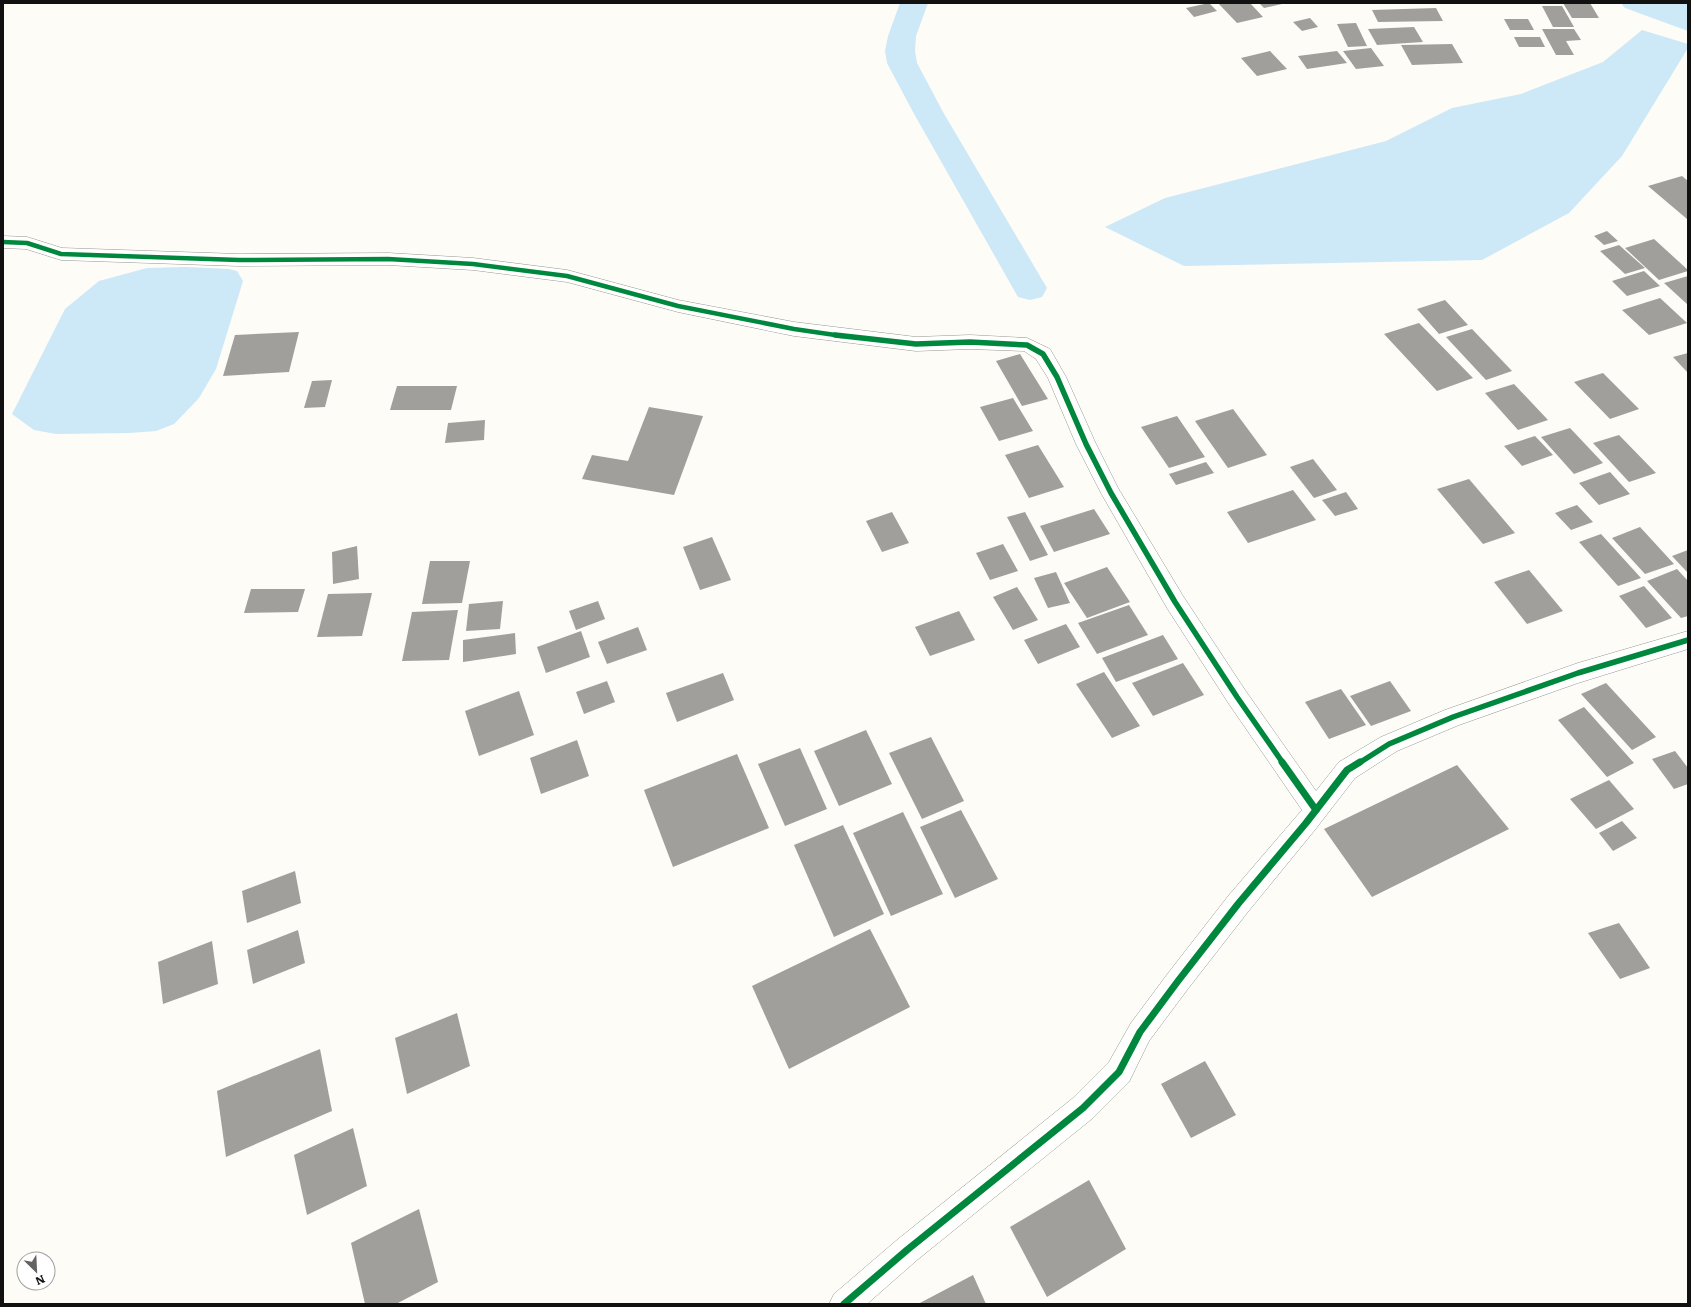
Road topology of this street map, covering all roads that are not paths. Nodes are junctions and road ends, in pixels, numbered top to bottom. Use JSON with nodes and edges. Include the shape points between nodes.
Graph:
{"nodes":[{"id":1,"x":3,"y":242,"type":"edge"},
{"id":2,"x":1688,"y":640,"type":"edge"},
{"id":3,"x":1316,"y":810,"type":"junction"},
{"id":4,"x":844,"y":1304,"type":"edge"}],
"edges":[{"from":1,"to":3,"type":"street","via":[[27,243],[61,254],[238,260],[388,259],[473,264],[567,276],[678,306],[794,329],[916,344],[970,342],[1027,345],[1043,354],[1057,377],[1111,493],[1175,602]]},
{"from":2,"to":3,"type":"street","via":[[1528,690],[1389,744],[1347,770]]},
{"from":3,"to":4,"type":"street","via":[[1178,981],[1140,1032],[1119,1072],[1083,1108]]}]}
